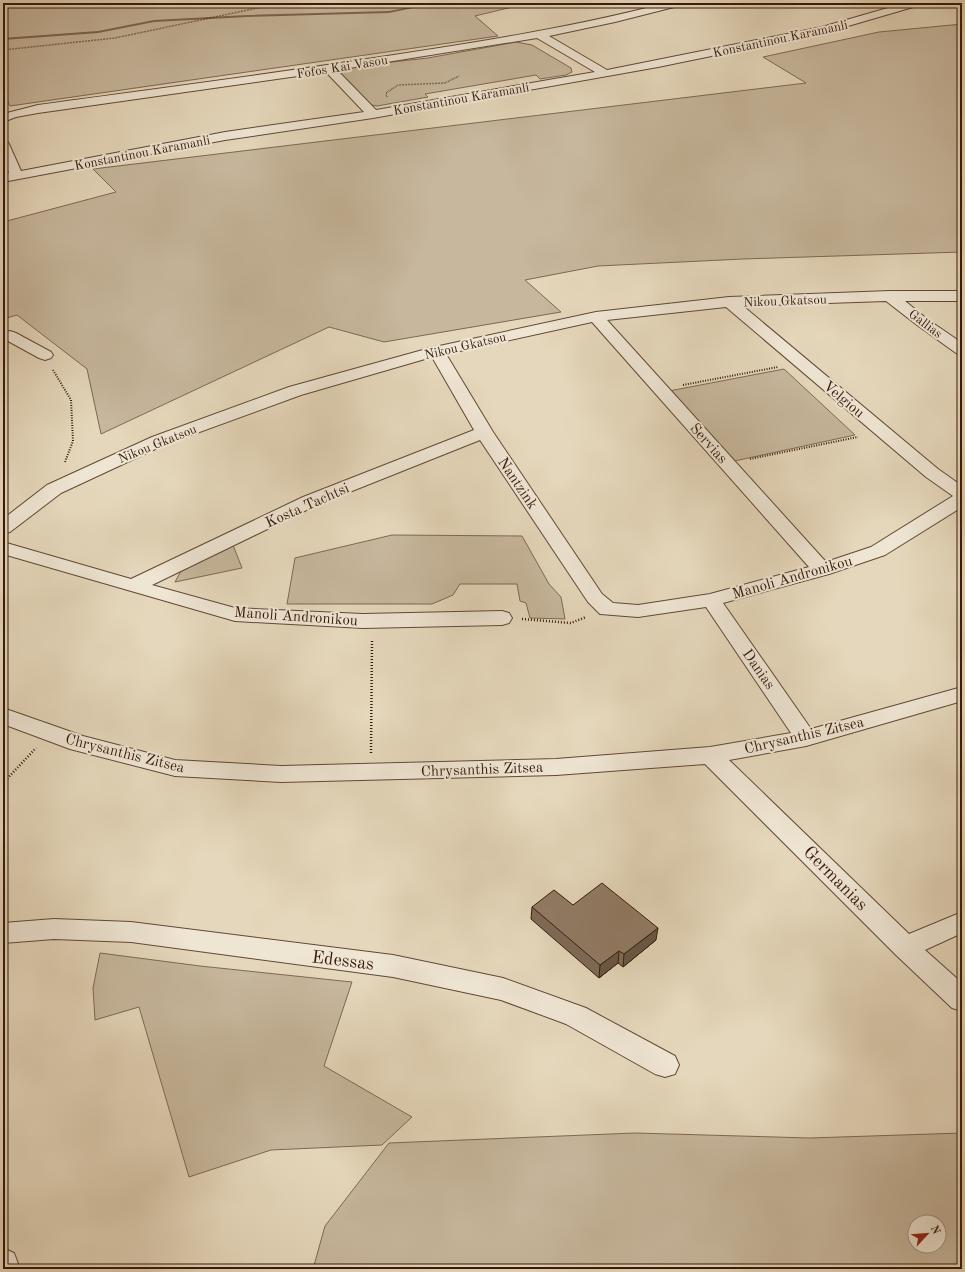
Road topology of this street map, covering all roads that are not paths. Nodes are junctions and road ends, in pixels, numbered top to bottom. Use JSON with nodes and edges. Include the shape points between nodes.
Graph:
{"nodes":[{"id":1,"x":678,"y":3,"type":"edge"},
{"id":2,"x":916,"y":3,"type":"edge"},
{"id":3,"x":540,"y":35,"type":"junction"},
{"id":4,"x":329,"y":69,"type":"junction"},
{"id":5,"x":605,"y":73,"type":"junction"},
{"id":6,"x":373,"y":114,"type":"junction"},
{"id":7,"x":3,"y":118,"type":"edge"},
{"id":8,"x":3,"y":144,"type":"edge"},
{"id":9,"x":17,"y":176,"type":"junction"},
{"id":10,"x":3,"y":178,"type":"edge"},
{"id":11,"x":890,"y":296,"type":"junction"},
{"id":12,"x":962,"y":296,"type":"edge"},
{"id":13,"x":729,"y":302,"type":"junction"},
{"id":14,"x":596,"y":317,"type":"junction"},
{"id":15,"x":3,"y":338,"type":"edge"},
{"id":16,"x":962,"y":350,"type":"edge"},
{"id":17,"x":436,"y":351,"type":"junction"},
{"id":18,"x":45,"y":355,"type":"road end"},
{"id":19,"x":484,"y":432,"type":"junction"},
{"id":20,"x":962,"y":494,"type":"edge"},
{"id":21,"x":962,"y":500,"type":"edge"},
{"id":22,"x":3,"y":528,"type":"edge"},
{"id":23,"x":3,"y":548,"type":"edge"},
{"id":24,"x":822,"y":570,"type":"junction"},
{"id":25,"x":133,"y":586,"type":"junction"},
{"id":26,"x":711,"y":600,"type":"junction"},
{"id":27,"x":607,"y":609,"type":"joint"},
{"id":28,"x":502,"y":618,"type":"road end"},
{"id":29,"x":962,"y":694,"type":"edge"},
{"id":30,"x":3,"y":716,"type":"edge"},
{"id":31,"x":806,"y":738,"type":"junction"},
{"id":32,"x":710,"y":755,"type":"junction"},
{"id":33,"x":962,"y":922,"type":"edge"},
{"id":34,"x":3,"y":933,"type":"edge"},
{"id":35,"x":905,"y":947,"type":"junction"},
{"id":36,"x":962,"y":1000,"type":"edge"},
{"id":37,"x":665,"y":1065,"type":"dead end"},
{"id":38,"x":3,"y":1264,"type":"edge"},
{"id":39,"x":4,"y":1269,"type":"edge"}],
"edges":[{"from":1,"to":3,"type":"street","name":"Fofos Kai Vasou","via":[[629,17]]},
{"from":2,"to":5,"type":"street","name":"Konstantinou Karamanli","via":[[824,30]]},
{"from":3,"to":4,"type":"street","name":"Fofos Kai Vasou"},
{"from":3,"to":5,"type":"street"},
{"from":4,"to":6,"type":"street"},
{"from":4,"to":7,"type":"street","name":"Fofos Kai Vasou","via":[[38,109]]},
{"from":5,"to":6,"type":"street","name":"Konstantinou Karamanli"},
{"from":6,"to":9,"type":"street","name":"Konstantinou Karamanli","via":[[225,136]]},
{"from":8,"to":9,"type":"street"},
{"from":9,"to":10,"type":"street","name":"Konstantinou Karamanli"},
{"from":11,"to":12,"type":"street","name":"Nikou Gkatsou"},
{"from":11,"to":13,"type":"street","name":"Nikou Gkatsou"},
{"from":11,"to":16,"type":"street","name":"Gallias"},
{"from":13,"to":14,"type":"street","name":"Nikou Gkatsou"},
{"from":13,"to":20,"type":"street","name":"Velgiou","via":[[932,473]]},
{"from":14,"to":17,"type":"street","name":"Nikou Gkatsou"},
{"from":14,"to":24,"type":"street","name":"Servias"},
{"from":15,"to":18,"type":"street","via":[[10,336]]},
{"from":17,"to":19,"type":"street","name":"Nantzink"},
{"from":17,"to":22,"type":"street","name":"Nikou Gkatsou","via":[[294,391],[158,441],[54,488]]},
{"from":19,"to":25,"type":"street","name":"Kosta Tachtsi","via":[[310,501]]},
{"from":19,"to":27,"type":"street","name":"Nantzink","via":[[595,598]]},
{"from":21,"to":24,"type":"street","name":"Manoli Andronikou","via":[[878,551]]},
{"from":23,"to":25,"type":"street","name":"Manoli Andronikou"},
{"from":24,"to":26,"type":"street","name":"Manoli Andronikou"},
{"from":25,"to":28,"type":"street","name":"Manoli Andronikou","via":[[235,614],[372,621]]},
{"from":26,"to":27,"type":"street","name":"Manoli Andronikou","via":[[638,611]]},
{"from":26,"to":31,"type":"street","name":"Danias"},
{"from":29,"to":31,"type":"street","name":"Chrysanthis Zitsea"},
{"from":30,"to":32,"type":"street","name":"Chrysanthis Zitsea","via":[[78,743],[175,768],[281,774],[556,767]]},
{"from":31,"to":32,"type":"street","name":"Chrysanthis Zitsea"},
{"from":32,"to":35,"type":"street","name":"Germanias"},
{"from":33,"to":35,"type":"street"},
{"from":34,"to":37,"type":"street","name":"Edessas","via":[[54,929],[131,932],[393,966],[503,989],[576,1016]]},
{"from":35,"to":36,"type":"street","name":"Germanias"},
{"from":38,"to":39,"type":"street"}]}
